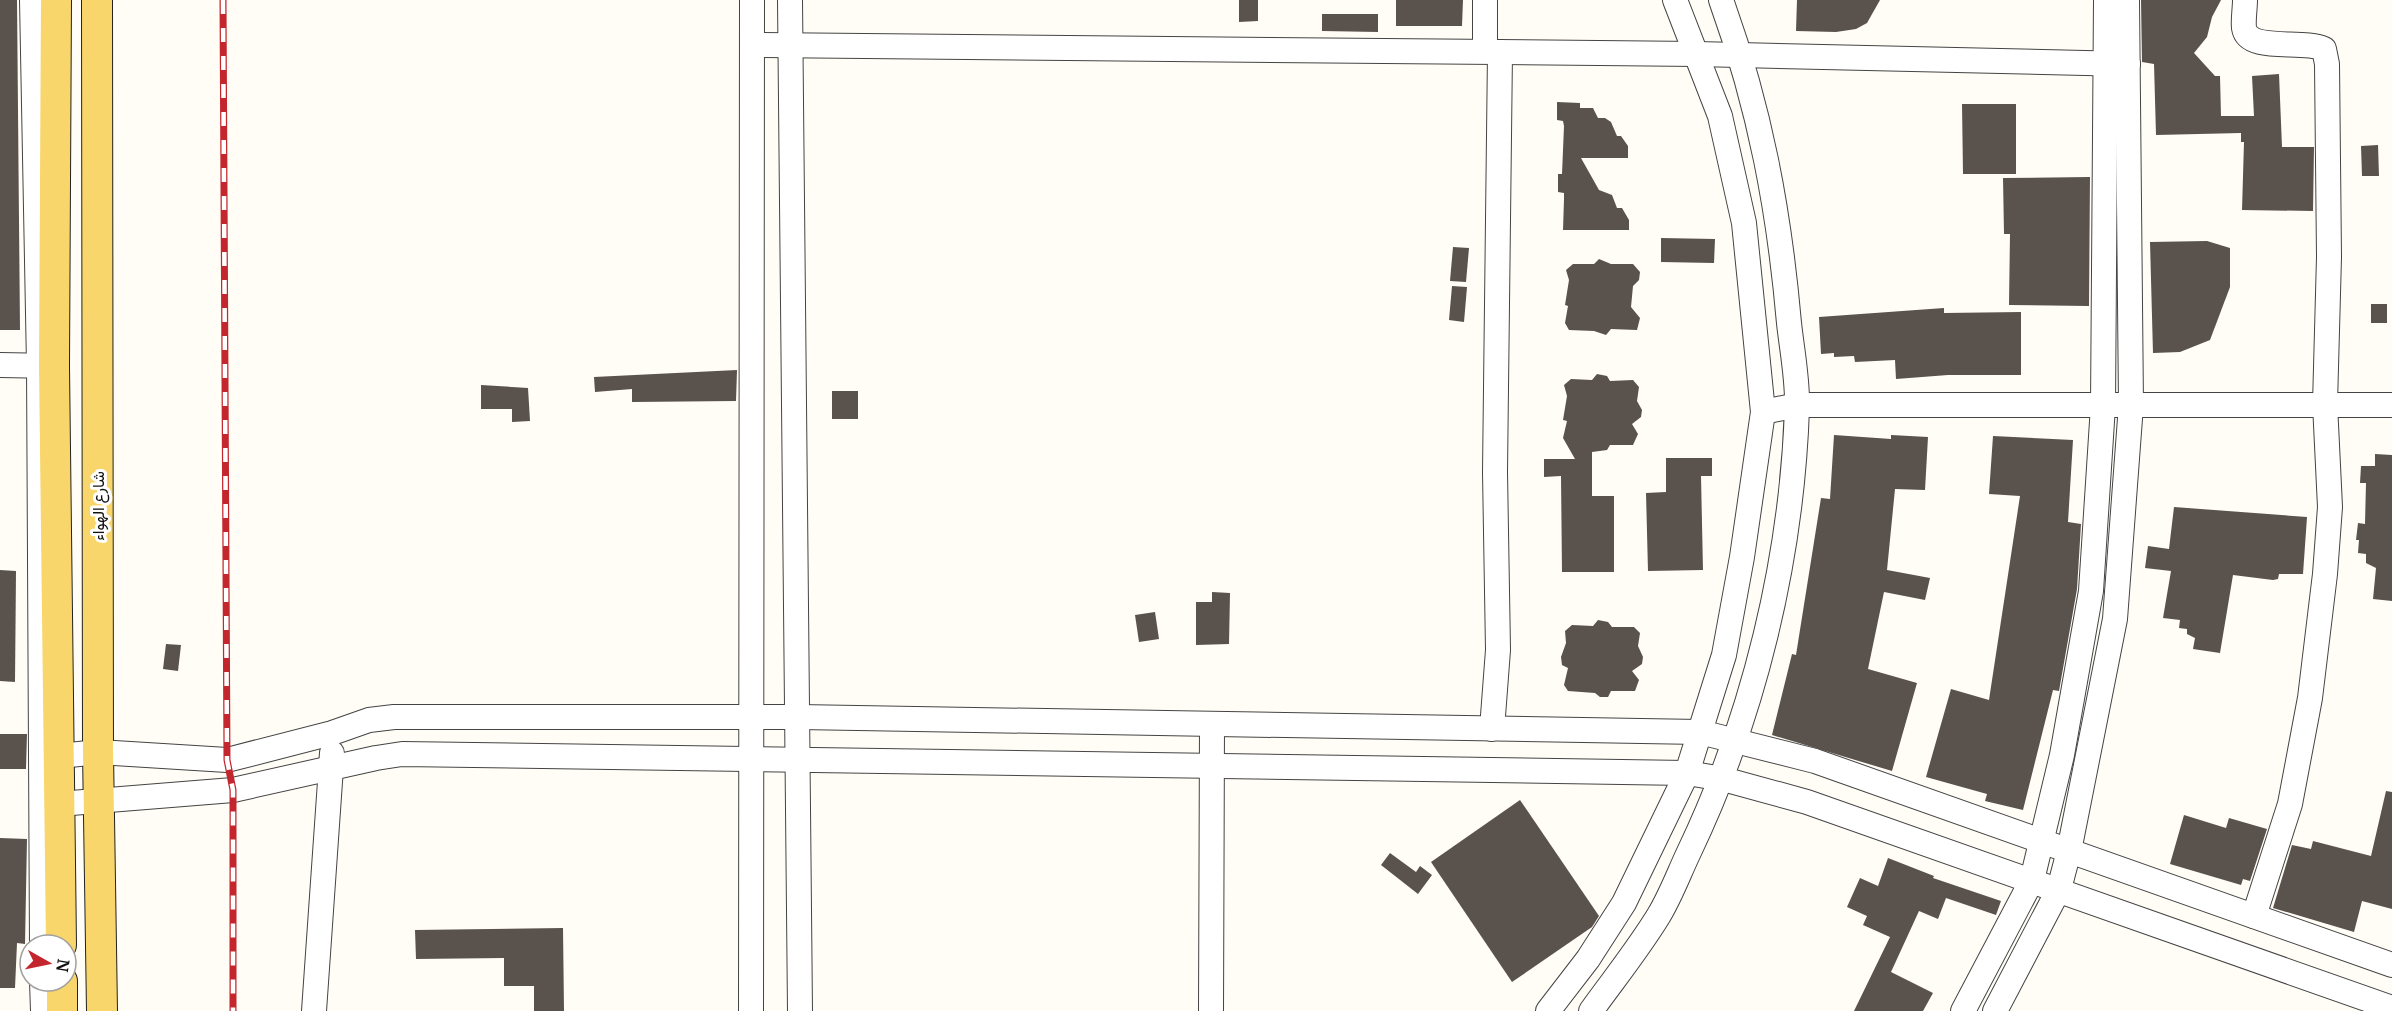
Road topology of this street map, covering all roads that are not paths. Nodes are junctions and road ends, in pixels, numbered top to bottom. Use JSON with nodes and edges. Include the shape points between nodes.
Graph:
{"nodes":[{"id":1,"x":32,"y":0,"type":"edge"},
{"id":2,"x":56,"y":0,"type":"edge"},
{"id":3,"x":97,"y":0,"type":"edge"},
{"id":4,"x":752,"y":0,"type":"edge"},
{"id":5,"x":790,"y":0,"type":"edge"},
{"id":6,"x":1485,"y":0,"type":"edge"},
{"id":7,"x":1675,"y":0,"type":"edge"},
{"id":8,"x":1721,"y":0,"type":"edge"},
{"id":9,"x":2106,"y":0,"type":"edge"},
{"id":10,"x":2127,"y":0,"type":"edge"},
{"id":11,"x":2245,"y":0,"type":"edge"},
{"id":12,"x":791,"y":44,"type":"junction"},
{"id":13,"x":752,"y":45,"type":"junction"},
{"id":14,"x":1492,"y":52,"type":"junction"},
{"id":15,"x":1697,"y":54,"type":"junction"},
{"id":16,"x":1741,"y":56,"type":"junction"},
{"id":17,"x":2118,"y":64,"type":"junction"},
{"id":18,"x":0,"y":365,"type":"edge"},
{"id":19,"x":46,"y":366,"type":"junction"},
{"id":20,"x":2325,"y":404,"type":"junction"},
{"id":21,"x":1798,"y":405,"type":"junction"},
{"id":22,"x":2131,"y":405,"type":"junction"},
{"id":23,"x":2392,"y":405,"type":"edge"},
{"id":24,"x":2103,"y":406,"type":"junction"},
{"id":25,"x":1763,"y":412,"type":"junction"},
{"id":26,"x":799,"y":717,"type":"junction"},
{"id":27,"x":751,"y":718,"type":"junction"},
{"id":28,"x":1212,"y":726,"type":"junction"},
{"id":29,"x":1492,"y":729,"type":"junction"},
{"id":30,"x":1700,"y":732,"type":"junction"},
{"id":31,"x":332,"y":733,"type":"junction"},
{"id":32,"x":1737,"y":740,"type":"junction"},
{"id":33,"x":98,"y":752,"type":"junction"},
{"id":34,"x":60,"y":756,"type":"junction"},
{"id":35,"x":796,"y":759,"type":"junction"},
{"id":36,"x":749,"y":760,"type":"junction"},
{"id":37,"x":332,"y":768,"type":"junction"},
{"id":38,"x":1210,"y":768,"type":"junction"},
{"id":39,"x":1687,"y":773,"type":"junction"},
{"id":40,"x":1723,"y":779,"type":"junction"},
{"id":41,"x":100,"y":801,"type":"junction"},
{"id":42,"x":59,"y":804,"type":"junction"},
{"id":43,"x":2040,"y":840,"type":"junction"},
{"id":44,"x":2069,"y":851,"type":"junction"},
{"id":45,"x":2032,"y":880,"type":"junction"},
{"id":46,"x":2059,"y":889,"type":"junction"},
{"id":47,"x":2254,"y":916,"type":"junction"},
{"id":48,"x":42,"y":933,"type":"edge"},
{"id":49,"x":61,"y":933,"type":"edge"},
{"id":50,"x":2392,"y":965,"type":"edge"},
{"id":51,"x":42,"y":993,"type":"edge"},
{"id":52,"x":62,"y":993,"type":"edge"},
{"id":53,"x":2392,"y":1008,"type":"edge"},
{"id":54,"x":1597,"y":1009,"type":"edge"},
{"id":55,"x":43,"y":1011,"type":"edge"},
{"id":56,"x":62,"y":1011,"type":"edge"},
{"id":57,"x":102,"y":1011,"type":"edge"},
{"id":58,"x":314,"y":1011,"type":"edge"},
{"id":59,"x":751,"y":1011,"type":"edge"},
{"id":60,"x":800,"y":1011,"type":"edge"},
{"id":61,"x":1211,"y":1011,"type":"edge"},
{"id":62,"x":1548,"y":1011,"type":"edge"},
{"id":63,"x":1963,"y":1011,"type":"edge"},
{"id":64,"x":1995,"y":1011,"type":"edge"}],
"edges":[{"from":1,"to":19,"type":"street"},
{"from":2,"to":19,"type":"main road"},
{"from":3,"to":33,"type":"main road","name":"شارع الهواء"},
{"from":4,"to":13,"type":"street"},
{"from":5,"to":12,"type":"street"},
{"from":6,"to":14,"type":"street"},
{"from":7,"to":15,"type":"street"},
{"from":8,"to":16,"type":"street"},
{"from":9,"to":17,"type":"street"},
{"from":10,"to":17,"type":"street"},
{"from":11,"to":20,"type":"street","via":[[2244,30],[2249,39],[2261,44],[2314,44],[2324,50],[2327,64],[2329,256]]},
{"from":12,"to":13,"type":"street"},
{"from":12,"to":14,"type":"street"},
{"from":12,"to":26,"type":"street"},
{"from":13,"to":27,"type":"street"},
{"from":14,"to":15,"type":"street"},
{"from":14,"to":29,"type":"street","via":[[1498,650]]},
{"from":15,"to":16,"type":"street"},
{"from":15,"to":25,"type":"street","via":[[1720,116],[1744,223]]},
{"from":16,"to":17,"type":"street"},
{"from":16,"to":21,"type":"street","via":[[1776,196]]},
{"from":17,"to":22,"type":"street"},
{"from":17,"to":24,"type":"street"},
{"from":18,"to":19,"type":"street"},
{"from":19,"to":34,"type":"main road"},
{"from":19,"to":48,"type":"street"},
{"from":20,"to":22,"type":"street"},
{"from":20,"to":23,"type":"street"},
{"from":20,"to":47,"type":"street","via":[[2329,516],[2310,698],[2287,813]]},
{"from":21,"to":24,"type":"street"},
{"from":21,"to":25,"type":"street"},
{"from":21,"to":32,"type":"street","via":[[1776,581]]},
{"from":22,"to":24,"type":"street"},
{"from":22,"to":44,"type":"street","via":[[2115,619]]},
{"from":24,"to":43,"type":"street","via":[[2091,591],[2062,755]]},
{"from":25,"to":30,"type":"street","via":[[1724,655]]},
{"from":26,"to":27,"type":"street"},
{"from":26,"to":28,"type":"street"},
{"from":26,"to":35,"type":"street"},
{"from":27,"to":31,"type":"street","via":[[394,717],[369,720]]},
{"from":27,"to":36,"type":"street"},
{"from":28,"to":29,"type":"street"},
{"from":28,"to":38,"type":"street"},
{"from":29,"to":30,"type":"street"},
{"from":30,"to":32,"type":"street"},
{"from":30,"to":39,"type":"street"},
{"from":31,"to":33,"type":"street","via":[[227,760]]},
{"from":31,"to":37,"type":"street"},
{"from":32,"to":40,"type":"street"},
{"from":32,"to":43,"type":"street","via":[[1815,761]]},
{"from":33,"to":34,"type":"street"},
{"from":33,"to":41,"type":"main road","name":"شارع الهواء"},
{"from":34,"to":42,"type":"main road"},
{"from":35,"to":36,"type":"street"},
{"from":35,"to":38,"type":"street"},
{"from":35,"to":60,"type":"street"},
{"from":36,"to":37,"type":"street","via":[[402,754]]},
{"from":36,"to":59,"type":"street"},
{"from":37,"to":41,"type":"street","via":[[233,790]]},
{"from":37,"to":58,"type":"street"},
{"from":38,"to":39,"type":"street"},
{"from":38,"to":61,"type":"street"},
{"from":39,"to":40,"type":"street"},
{"from":39,"to":62,"type":"street","via":[[1624,903]]},
{"from":40,"to":45,"type":"street","via":[[1806,802]]},
{"from":40,"to":54,"type":"street","via":[[1660,914]]},
{"from":41,"to":42,"type":"street"},
{"from":41,"to":57,"type":"main road","name":"شارع الهواء"},
{"from":42,"to":49,"type":"main road"},
{"from":43,"to":44,"type":"street"},
{"from":43,"to":45,"type":"street"},
{"from":44,"to":46,"type":"street"},
{"from":44,"to":47,"type":"street"},
{"from":45,"to":46,"type":"street"},
{"from":45,"to":63,"type":"street"},
{"from":46,"to":53,"type":"street"},
{"from":46,"to":64,"type":"street"},
{"from":47,"to":50,"type":"street"},
{"from":51,"to":55,"type":"street"},
{"from":52,"to":56,"type":"main road"}]}
